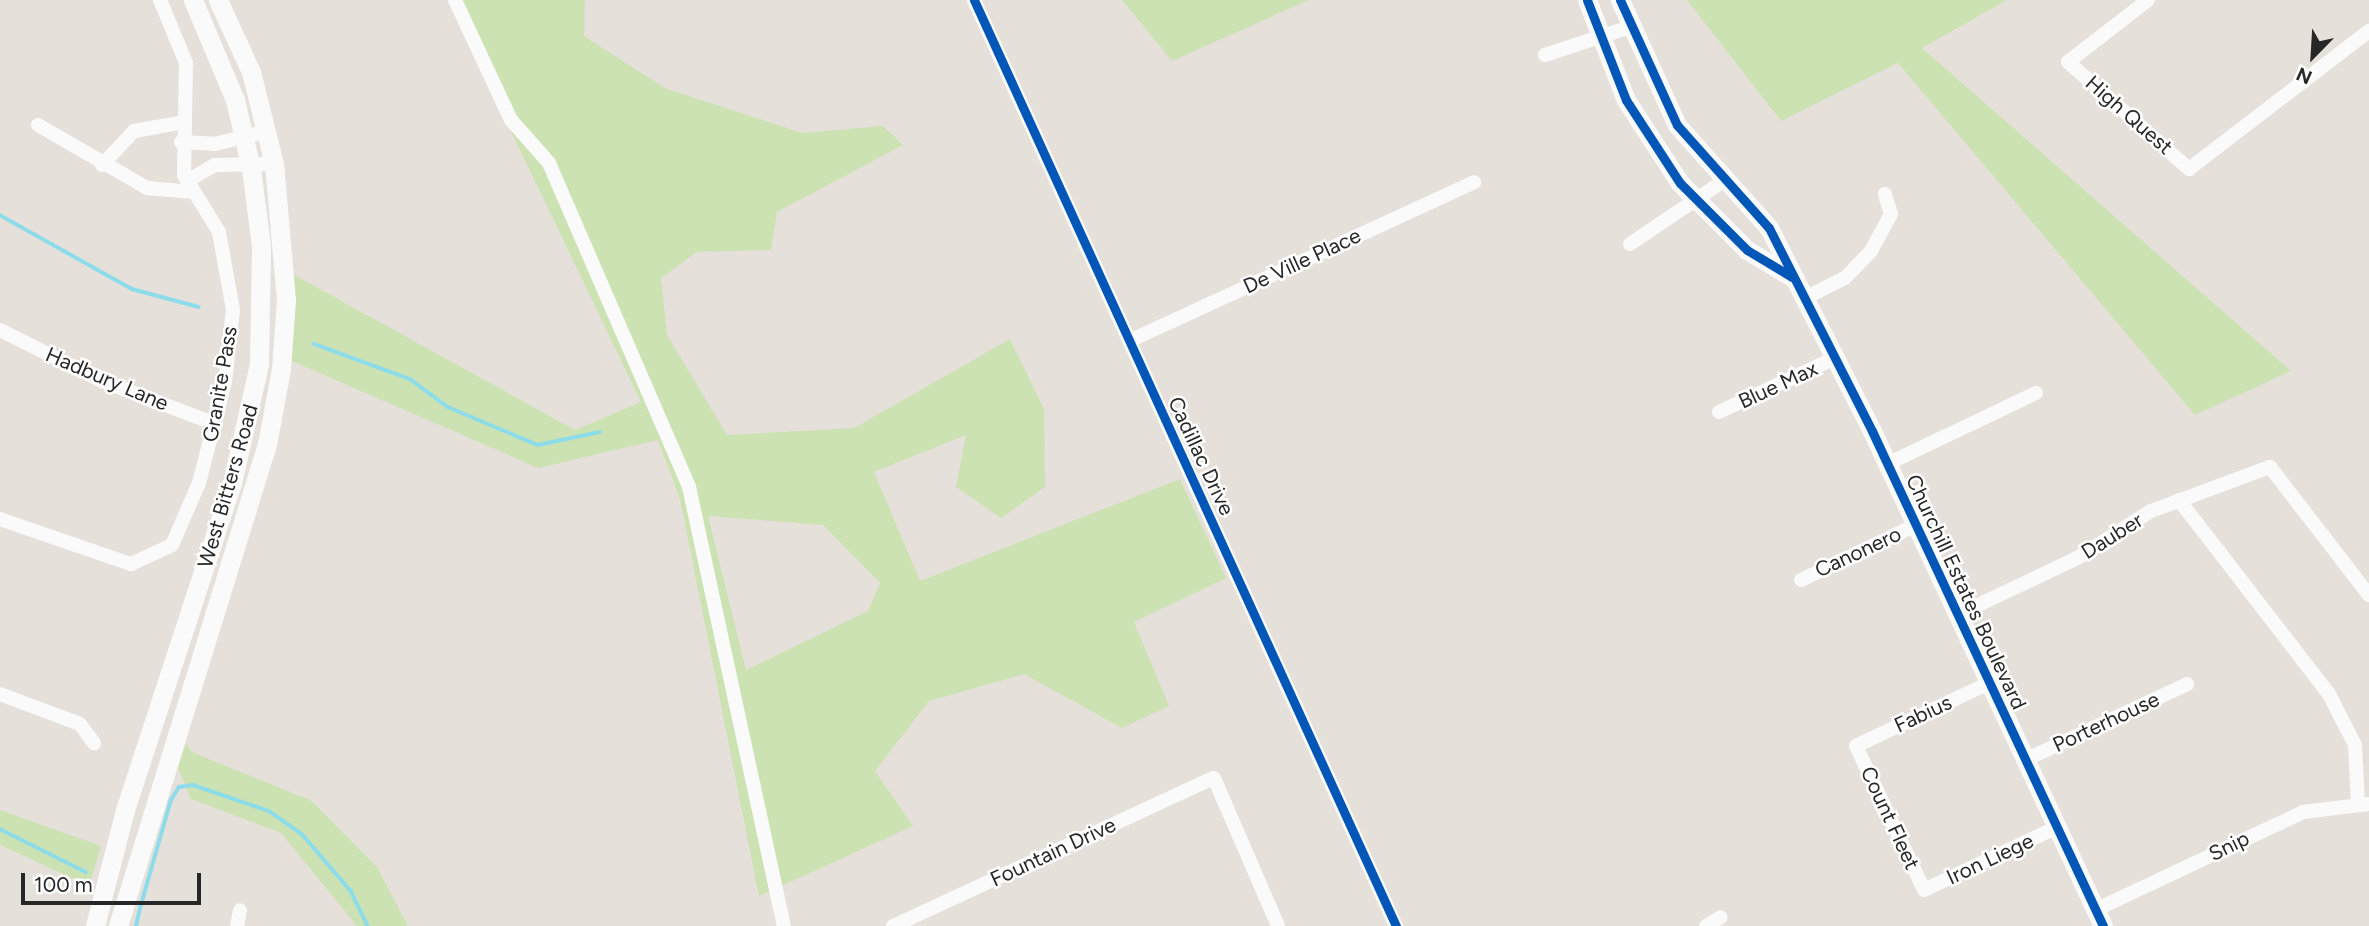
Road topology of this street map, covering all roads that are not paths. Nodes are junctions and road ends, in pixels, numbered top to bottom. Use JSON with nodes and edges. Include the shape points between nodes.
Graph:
{"nodes":[{"id":1,"x":160,"y":0,"type":"edge"},
{"id":2,"x":193,"y":0,"type":"edge"},
{"id":3,"x":218,"y":0,"type":"edge"},
{"id":4,"x":454,"y":0,"type":"edge"},
{"id":5,"x":974,"y":0,"type":"edge"},
{"id":6,"x":1587,"y":0,"type":"edge"},
{"id":7,"x":1620,"y":0,"type":"edge"},
{"id":8,"x":2148,"y":0,"type":"edge"},
{"id":9,"x":1630,"y":27,"type":"junction"},
{"id":10,"x":2369,"y":31,"type":"edge"},
{"id":11,"x":1601,"y":41,"type":"junction"},
{"id":12,"x":1545,"y":55,"type":"dead end"},
{"id":13,"x":184,"y":122,"type":"junction"},
{"id":14,"x":38,"y":125,"type":"dead end"},
{"id":15,"x":267,"y":131,"type":"junction"},
{"id":16,"x":244,"y":136,"type":"junction"},
{"id":17,"x":181,"y":142,"type":"junction"},
{"id":18,"x":215,"y":144,"type":"junction"},
{"id":19,"x":274,"y":164,"type":"junction"},
{"id":20,"x":102,"y":165,"type":"junction"},
{"id":21,"x":215,"y":165,"type":"junction"},
{"id":22,"x":251,"y":168,"type":"junction"},
{"id":23,"x":1474,"y":181,"type":"dead end"},
{"id":24,"x":1722,"y":183,"type":"junction"},
{"id":25,"x":190,"y":186,"type":"junction"},
{"id":26,"x":1885,"y":194,"type":"dead end"},
{"id":27,"x":1698,"y":204,"type":"junction"},
{"id":28,"x":1630,"y":244,"type":"dead end"},
{"id":29,"x":1792,"y":276,"type":"junction"},
{"id":30,"x":1805,"y":298,"type":"junction"},
{"id":31,"x":0,"y":330,"type":"edge"},
{"id":32,"x":1129,"y":341,"type":"junction"},
{"id":33,"x":1837,"y":357,"type":"junction"},
{"id":34,"x":259,"y":364,"type":"junction"},
{"id":35,"x":281,"y":369,"type":"junction"},
{"id":36,"x":2036,"y":393,"type":"dead end"},
{"id":37,"x":1719,"y":412,"type":"dead end"},
{"id":38,"x":216,"y":424,"type":"junction"},
{"id":39,"x":1887,"y":464,"type":"junction"},
{"id":40,"x":2179,"y":500,"type":"junction"},
{"id":41,"x":0,"y":519,"type":"edge"},
{"id":42,"x":1916,"y":525,"type":"junction"},
{"id":43,"x":1801,"y":580,"type":"dead end"},
{"id":44,"x":2369,"y":595,"type":"edge"},
{"id":45,"x":1957,"y":615,"type":"junction"},
{"id":46,"x":1989,"y":683,"type":"junction"},
{"id":47,"x":2187,"y":684,"type":"dead end"},
{"id":48,"x":0,"y":694,"type":"edge"},
{"id":49,"x":94,"y":743,"type":"dead end"},
{"id":50,"x":1856,"y":746,"type":"joint"},
{"id":51,"x":2025,"y":760,"type":"junction"},
{"id":52,"x":2363,"y":805,"type":"edge"},
{"id":53,"x":125,"y":810,"type":"junction"},
{"id":54,"x":147,"y":817,"type":"junction"},
{"id":55,"x":2057,"y":827,"type":"junction"},
{"id":56,"x":1924,"y":890,"type":"joint"},
{"id":57,"x":240,"y":910,"type":"dead end"},
{"id":58,"x":1721,"y":917,"type":"dead end"},
{"id":59,"x":2099,"y":918,"type":"edge"},
{"id":60,"x":94,"y":926,"type":"edge"},
{"id":61,"x":118,"y":926,"type":"edge"},
{"id":62,"x":237,"y":926,"type":"edge"},
{"id":63,"x":785,"y":926,"type":"edge"},
{"id":64,"x":893,"y":926,"type":"edge"},
{"id":65,"x":1278,"y":926,"type":"edge"},
{"id":66,"x":1396,"y":926,"type":"edge"},
{"id":67,"x":1706,"y":926,"type":"edge"}],
"edges":[{"from":1,"to":13,"type":"street","name":"Granite Pass","via":[[186,64]]},
{"from":2,"to":16,"type":"main road","name":"West Bitters Road"},
{"from":3,"to":15,"type":"main road","name":"West Bitters Road","via":[[251,72]]},
{"from":4,"to":63,"type":"street","via":[[511,120],[549,163],[688,487]]},
{"from":5,"to":32,"type":"street","name":"Cadillac Drive"},
{"from":6,"to":11,"type":"main road","name":"Churchill Estates Boulevard"},
{"from":7,"to":9,"type":"main road","name":"Churchill Estates Boulevard"},
{"from":8,"to":10,"type":"street","name":"High Quest","via":[[2068,62],[2189,169]]},
{"from":9,"to":11,"type":"street"},
{"from":9,"to":24,"type":"main road","name":"Churchill Estates Boulevard","via":[[1677,125]]},
{"from":11,"to":12,"type":"street"},
{"from":11,"to":27,"type":"main road","name":"Churchill Estates Boulevard","via":[[1650,143]]},
{"from":13,"to":17,"type":"street","name":"Granite Pass"},
{"from":13,"to":20,"type":"street","via":[[134,131]]},
{"from":14,"to":20,"type":"street"},
{"from":15,"to":16,"type":"street"},
{"from":15,"to":19,"type":"main road","name":"West Bitters Road"},
{"from":16,"to":18,"type":"street"},
{"from":16,"to":22,"type":"main road","name":"West Bitters Road"},
{"from":17,"to":18,"type":"street"},
{"from":17,"to":25,"type":"street","name":"Granite Pass"},
{"from":18,"to":21,"type":"street"},
{"from":19,"to":22,"type":"street"},
{"from":19,"to":35,"type":"main road","name":"West Bitters Road","via":[[286,300]]},
{"from":20,"to":25,"type":"street","via":[[156,192]]},
{"from":21,"to":22,"type":"street"},
{"from":21,"to":25,"type":"street"},
{"from":22,"to":34,"type":"main road","name":"West Bitters Road","via":[[261,246]]},
{"from":23,"to":32,"type":"street","name":"De Ville Place"},
{"from":24,"to":27,"type":"street"},
{"from":24,"to":29,"type":"main road","name":"Churchill Estates Boulevard","via":[[1769,228]]},
{"from":25,"to":38,"type":"street","name":"Granite Pass","via":[[219,232],[233,310]]},
{"from":26,"to":30,"type":"street","via":[[1891,214],[1871,251],[1845,278]]},
{"from":27,"to":28,"type":"street"},
{"from":27,"to":29,"type":"main road","name":"Churchill Estates Boulevard","via":[[1747,250]]},
{"from":29,"to":30,"type":"main road","name":"Churchill Estates Boulevard"},
{"from":30,"to":33,"type":"main road","name":"Churchill Estates Boulevard"},
{"from":31,"to":38,"type":"street","name":"Hadbury Lane","via":[[102,382]]},
{"from":32,"to":66,"type":"street","name":"Cadillac Drive"},
{"from":33,"to":37,"type":"street","name":"Blue Max"},
{"from":33,"to":39,"type":"main road","name":"Churchill Estates Boulevard"},
{"from":34,"to":35,"type":"main road"},
{"from":34,"to":53,"type":"main road","name":"West Bitters Road","via":[[232,483]]},
{"from":35,"to":54,"type":"main road","name":"West Bitters Road","via":[[256,482]]},
{"from":36,"to":39,"type":"street"},
{"from":38,"to":41,"type":"street","name":"Granite Pass","via":[[181,531],[153,559],[111,561]]},
{"from":39,"to":42,"type":"main road","name":"Churchill Estates Boulevard"},
{"from":40,"to":44,"type":"street","name":"Dauber","via":[[2270,467]]},
{"from":40,"to":45,"type":"street","name":"Dauber"},
{"from":40,"to":52,"type":"street","via":[[2329,694],[2355,745]]},
{"from":42,"to":43,"type":"street","name":"Canonero"},
{"from":42,"to":45,"type":"main road","name":"Churchill Estates Boulevard"},
{"from":45,"to":46,"type":"main road","name":"Churchill Estates Boulevard"},
{"from":46,"to":50,"type":"street","name":"Fabius"},
{"from":46,"to":51,"type":"main road","name":"Churchill Estates Boulevard"},
{"from":47,"to":51,"type":"street","name":"Porterhouse"},
{"from":48,"to":49,"type":"street","via":[[80,724]]},
{"from":50,"to":56,"type":"street","name":"Count Fleet"},
{"from":51,"to":55,"type":"main road","name":"Churchill Estates Boulevard"},
{"from":52,"to":59,"type":"street","name":"Snip","via":[[2303,812]]},
{"from":53,"to":54,"type":"main road"},
{"from":53,"to":60,"type":"main road","name":"West Bitters Road"},
{"from":54,"to":61,"type":"main road","name":"West Bitters Road"},
{"from":55,"to":56,"type":"street","name":"Iron Liege"},
{"from":55,"to":59,"type":"main road","name":"Churchill Estates Boulevard"},
{"from":57,"to":62,"type":"street"},
{"from":58,"to":67,"type":"street"},
{"from":64,"to":65,"type":"street","name":"Fountain Drive","via":[[1214,778]]}]}
